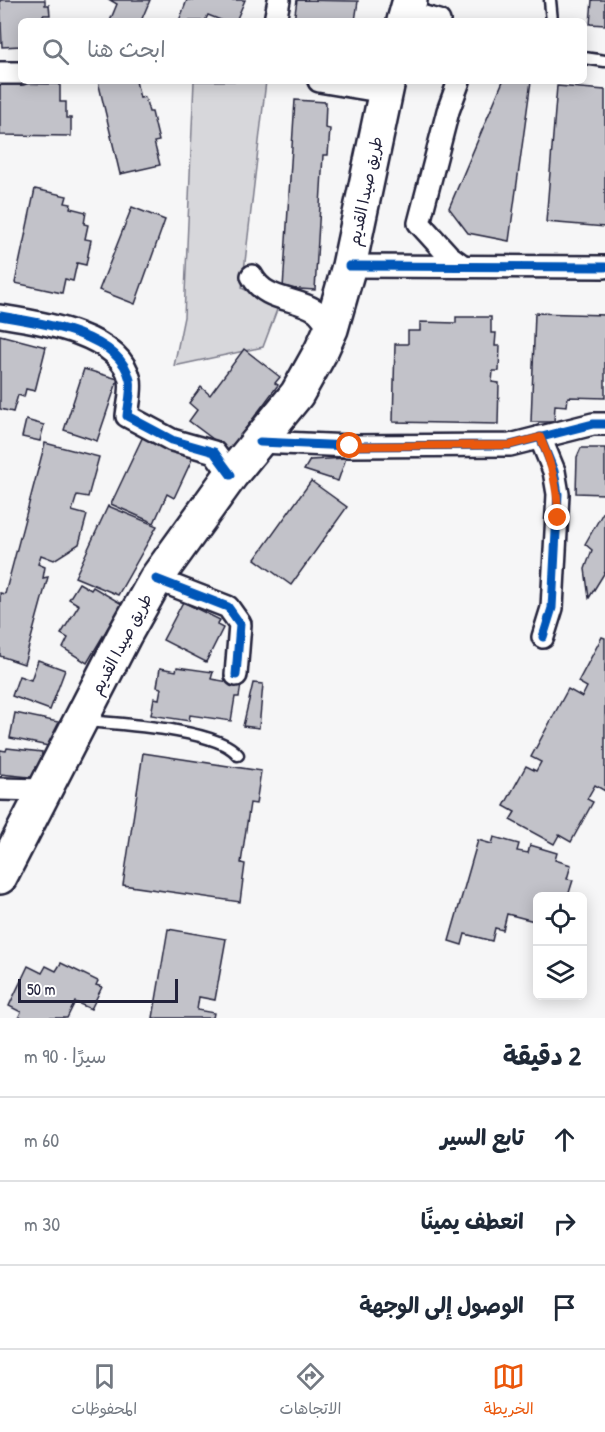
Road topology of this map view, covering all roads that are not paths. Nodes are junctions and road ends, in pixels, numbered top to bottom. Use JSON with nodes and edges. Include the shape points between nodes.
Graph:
{"nodes":[{"id":1,"x":279,"y":0,"type":"edge"},
{"id":2,"x":550,"y":0,"type":"edge"},
{"id":3,"x":407,"y":11,"type":"edge"},
{"id":4,"x":276,"y":18,"type":"edge"},
{"id":5,"x":429,"y":18,"type":"edge"},
{"id":6,"x":552,"y":18,"type":"edge"},
{"id":7,"x":587,"y":58,"type":"edge"},
{"id":8,"x":605,"y":61,"type":"edge"},
{"id":9,"x":0,"y":73,"type":"edge"},
{"id":10,"x":18,"y":73,"type":"edge"},
{"id":11,"x":359,"y":84,"type":"edge"},
{"id":12,"x":442,"y":84,"type":"edge"},
{"id":13,"x":458,"y":84,"type":"edge"},
{"id":14,"x":386,"y":86,"type":"edge"},
{"id":15,"x":451,"y":103,"type":"junction"},
{"id":16,"x":349,"y":266,"type":"junction"},
{"id":17,"x":462,"y":266,"type":"junction"},
{"id":18,"x":605,"y":267,"type":"edge"},
{"id":19,"x":252,"y":276,"type":"dead end"},
{"id":20,"x":0,"y":316,"type":"edge"},
{"id":21,"x":331,"y":329,"type":"junction"},
{"id":22,"x":605,"y":424,"type":"edge"},
{"id":23,"x":540,"y":437,"type":"junction"},
{"id":24,"x":260,"y":442,"type":"junction"},
{"id":25,"x":231,"y":476,"type":"junction"},
{"id":26,"x":156,"y":579,"type":"junction"},
{"id":27,"x":543,"y":637,"type":"dead end"},
{"id":28,"x":236,"y":675,"type":"dead end"},
{"id":29,"x":81,"y":720,"type":"junction"},
{"id":30,"x":238,"y":755,"type":"dead end"},
{"id":31,"x":0,"y":789,"type":"edge"},
{"id":32,"x":44,"y":790,"type":"junction"},
{"id":33,"x":0,"y":877,"type":"edge"}],
"edges":[{"from":1,"to":4,"type":"street"},
{"from":2,"to":6,"type":"lane"},
{"from":3,"to":5,"type":"street"},
{"from":7,"to":8,"type":"lane"},
{"from":9,"to":10,"type":"street"},
{"from":11,"to":14,"type":"street"},
{"from":12,"to":15,"type":"street"},
{"from":13,"to":15,"type":"street"},
{"from":14,"to":16,"type":"highway","name":"طريق صيدا القديم"},
{"from":15,"to":17,"type":"street","via":[[419,223]]},
{"from":16,"to":17,"type":"street"},
{"from":16,"to":21,"type":"highway","name":"طريق صيدا القديم"},
{"from":17,"to":18,"type":"street"},
{"from":19,"to":21,"type":"street","via":[[273,296],[315,310]]},
{"from":20,"to":25,"type":"street","via":[[52,324],[96,340],[118,358],[130,380],[127,416],[172,440],[214,452]]},
{"from":21,"to":24,"type":"highway","name":"طريق صيدا القديم","via":[[297,394]]},
{"from":22,"to":23,"type":"street"},
{"from":23,"to":24,"type":"street","via":[[510,445]]},
{"from":23,"to":27,"type":"street","via":[[555,471],[558,494],[552,608]]},
{"from":24,"to":25,"type":"highway","name":"طريق صيدا القديم"},
{"from":25,"to":26,"type":"highway","name":"طريق صيدا القديم"},
{"from":26,"to":28,"type":"street","via":[[228,607],[240,624]]},
{"from":26,"to":29,"type":"highway","name":"طريق صيدا القديم"},
{"from":29,"to":30,"type":"lane","via":[[176,731],[231,746]]},
{"from":29,"to":32,"type":"highway","name":"طريق صيدا القديم"},
{"from":31,"to":32,"type":"street"},
{"from":32,"to":33,"type":"highway","name":"طريق صيدا القديم"}]}
